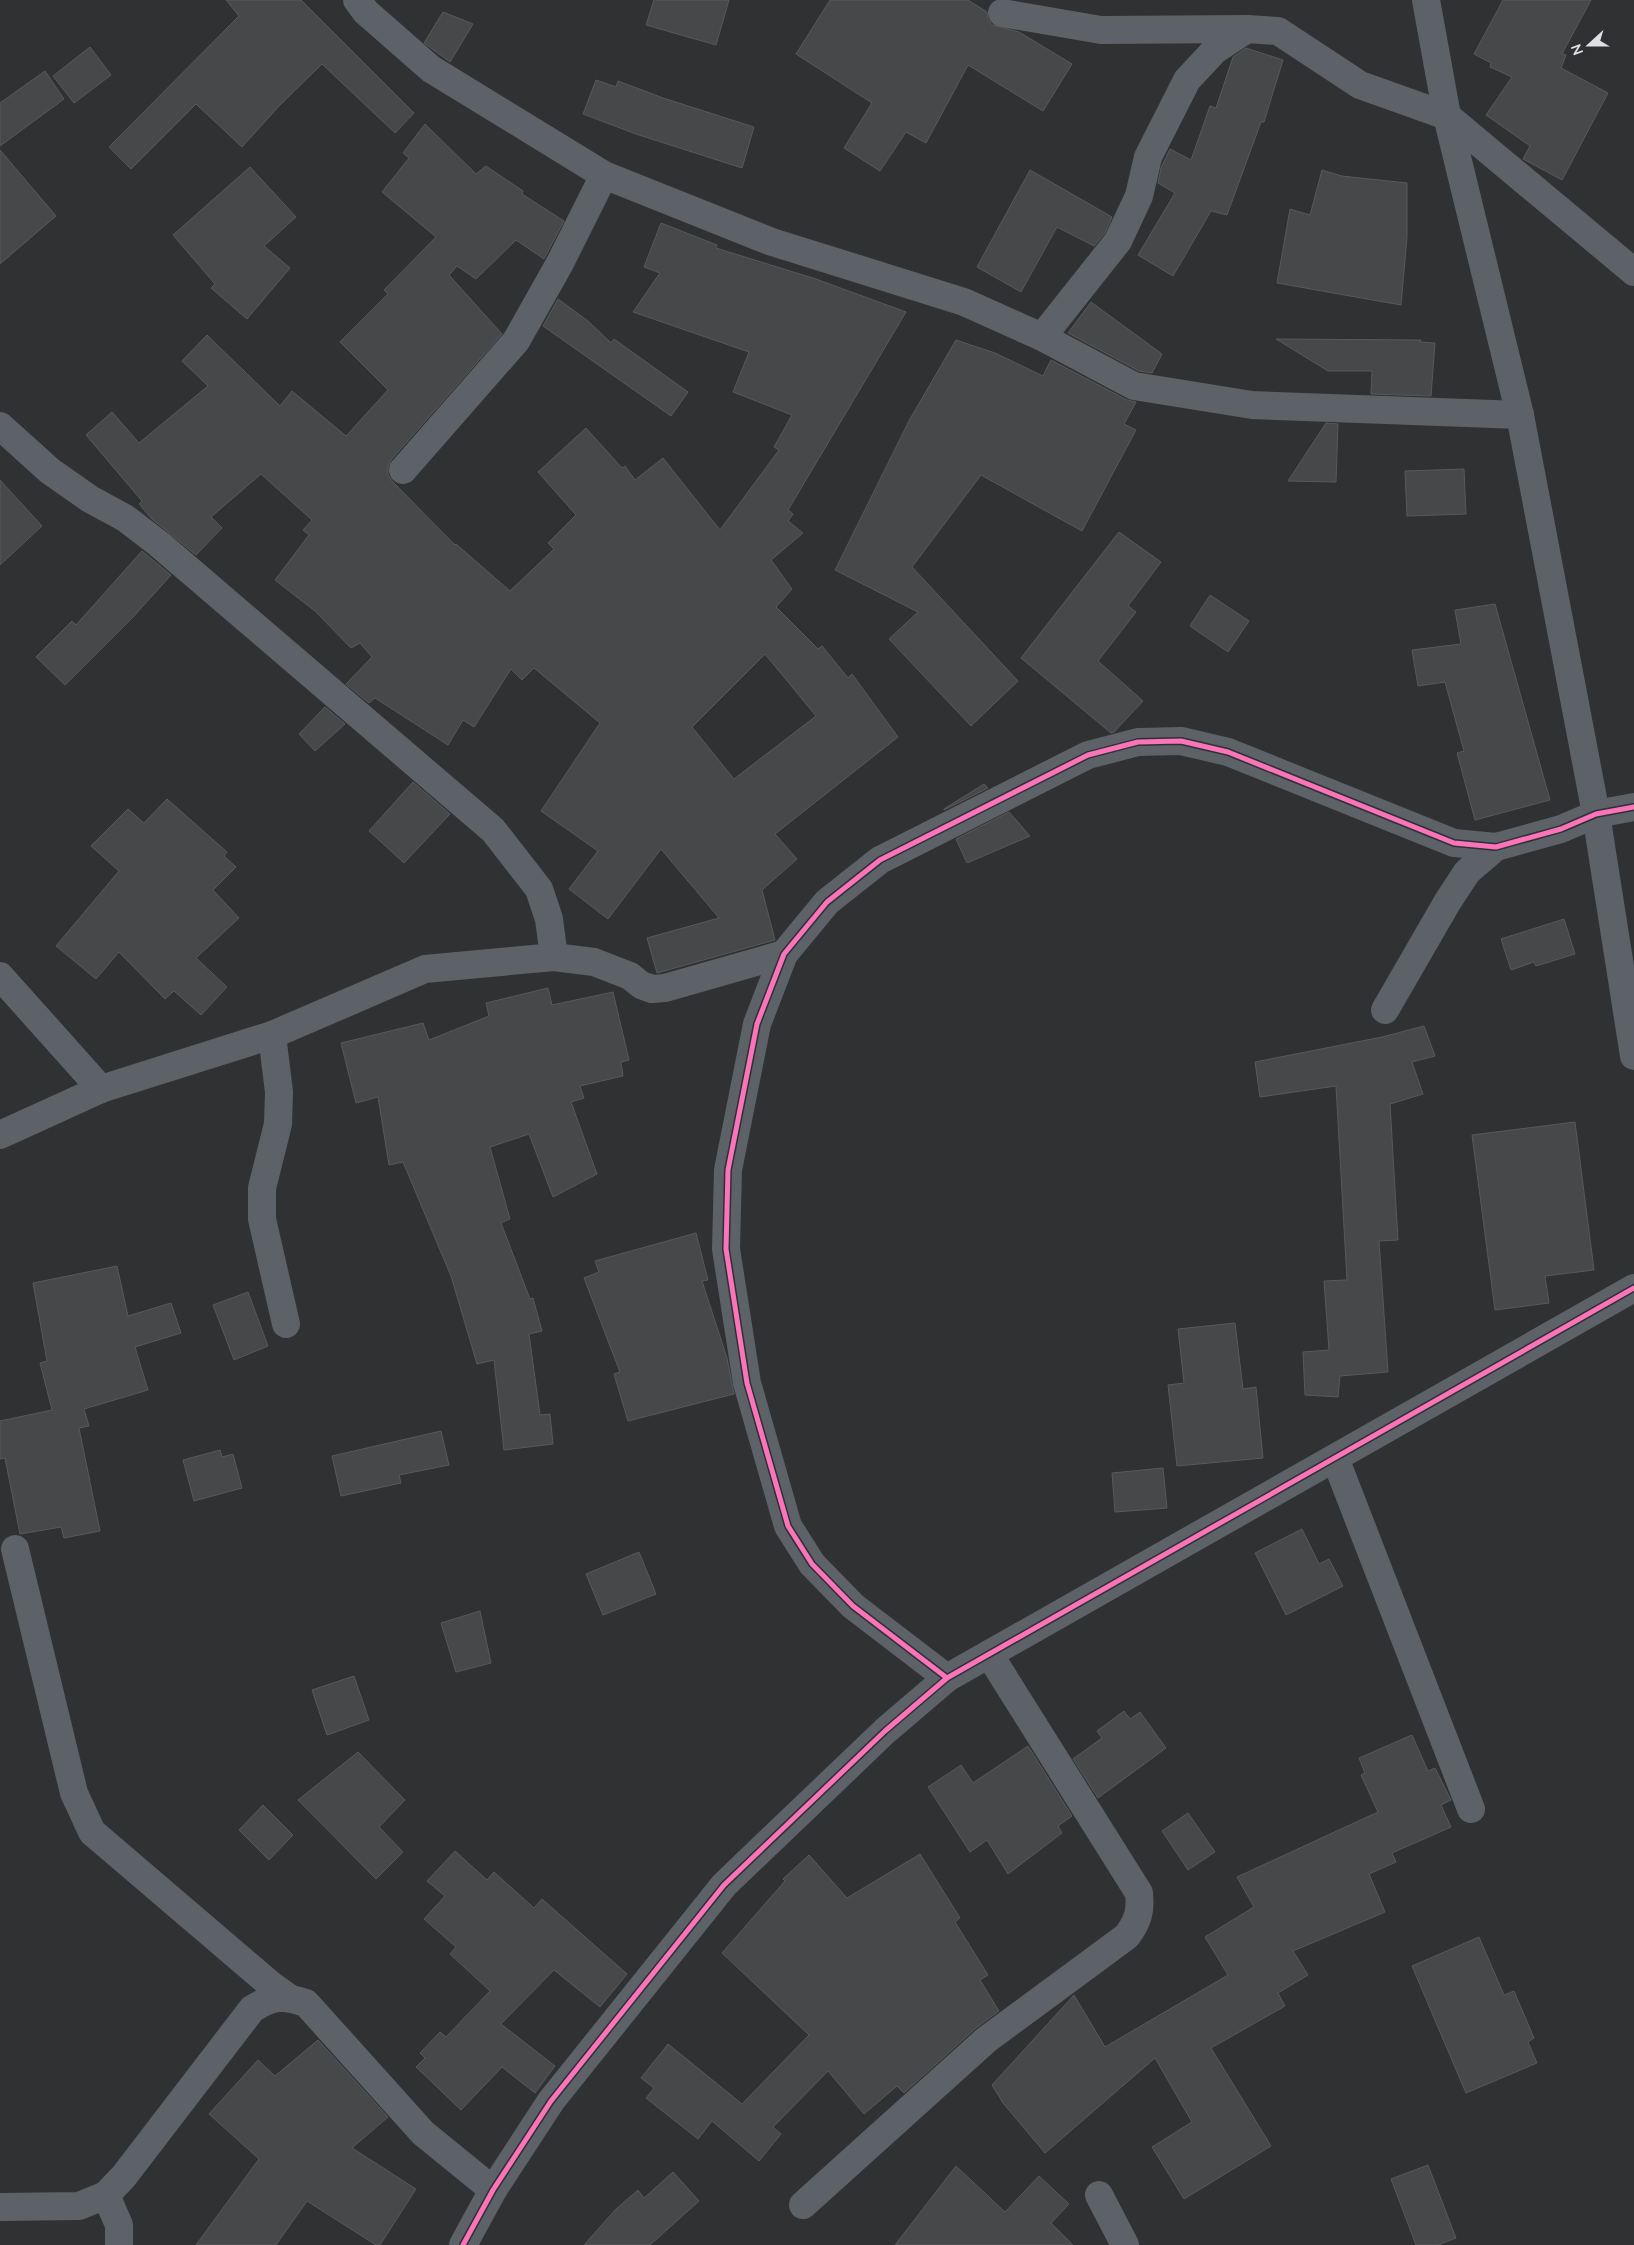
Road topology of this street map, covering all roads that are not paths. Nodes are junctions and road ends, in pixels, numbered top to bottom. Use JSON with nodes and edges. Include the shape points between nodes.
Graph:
{"nodes":[{"id":1,"x":357,"y":0,"type":"edge"},
{"id":2,"x":1426,"y":0,"type":"edge"},
{"id":3,"x":1002,"y":13,"type":"dead end"},
{"id":4,"x":1247,"y":29,"type":"junction"},
{"id":5,"x":1447,"y":116,"type":"junction"},
{"id":6,"x":604,"y":175,"type":"junction"},
{"id":7,"x":1634,"y":272,"type":"edge"},
{"id":8,"x":1042,"y":337,"type":"junction"},
{"id":9,"x":1520,"y":415,"type":"junction"},
{"id":10,"x":0,"y":426,"type":"edge"},
{"id":11,"x":402,"y":470,"type":"dead end"},
{"id":12,"x":1634,"y":807,"type":"edge"},
{"id":13,"x":1596,"y":814,"type":"junction"},
{"id":14,"x":1496,"y":847,"type":"junction"},
{"id":15,"x":784,"y":954,"type":"junction"},
{"id":16,"x":554,"y":957,"type":"junction"},
{"id":17,"x":0,"y":976,"type":"edge"},
{"id":18,"x":1385,"y":1010,"type":"dead end"},
{"id":19,"x":272,"y":1035,"type":"junction"},
{"id":20,"x":1634,"y":1056,"type":"edge"},
{"id":21,"x":101,"y":1089,"type":"junction"},
{"id":22,"x":0,"y":1135,"type":"edge"},
{"id":23,"x":1634,"y":1288,"type":"edge"},
{"id":24,"x":286,"y":1324,"type":"dead end"},
{"id":25,"x":1335,"y":1458,"type":"junction"},
{"id":26,"x":15,"y":1549,"type":"dead end"},
{"id":27,"x":989,"y":1654,"type":"junction"},
{"id":28,"x":947,"y":1678,"type":"junction"},
{"id":29,"x":1471,"y":1809,"type":"dead end"},
{"id":30,"x":288,"y":1997,"type":"junction"},
{"id":31,"x":493,"y":2190,"type":"junction"},
{"id":32,"x":106,"y":2195,"type":"junction"},
{"id":33,"x":1099,"y":2195,"type":"dead end"},
{"id":34,"x":803,"y":2205,"type":"dead end"},
{"id":35,"x":0,"y":2207,"type":"edge"},
{"id":36,"x":119,"y":2245,"type":"edge"},
{"id":37,"x":463,"y":2245,"type":"edge"},
{"id":38,"x":1125,"y":2245,"type":"edge"}],
"edges":[{"from":1,"to":6,"type":"street","via":[[366,12],[431,69]]},
{"from":2,"to":5,"type":"street"},
{"from":3,"to":4,"type":"street","via":[[1101,30]]},
{"from":4,"to":5,"type":"street","via":[[1278,31],[1360,85]]},
{"from":4,"to":8,"type":"street","via":[[1215,50],[1187,80],[1148,157],[1139,196],[1118,240]]},
{"from":5,"to":7,"type":"street"},
{"from":5,"to":9,"type":"street"},
{"from":6,"to":8,"type":"street","via":[[772,242],[964,302]]},
{"from":6,"to":11,"type":"street","via":[[560,263],[516,340]]},
{"from":8,"to":9,"type":"street","via":[[1134,386],[1252,405]]},
{"from":9,"to":13,"type":"street"},
{"from":10,"to":16,"type":"street","via":[[50,471],[125,518],[159,544],[493,830],[539,889],[550,919]]},
{"from":12,"to":13,"type":"street"},
{"from":13,"to":14,"type":"street","via":[[1561,829]]},
{"from":13,"to":20,"type":"street"},
{"from":14,"to":15,"type":"street","via":[[1454,843],[1228,752],[1181,741],[1138,742],[1088,755],[880,860],[827,902]]},
{"from":14,"to":18,"type":"street","via":[[1467,872]]},
{"from":15,"to":16,"type":"street","via":[[652,989],[630,976],[594,962]]},
{"from":15,"to":28,"type":"street","via":[[757,1024],[728,1170],[726,1249],[747,1383],[788,1526],[812,1564],[853,1606]]},
{"from":16,"to":19,"type":"street","via":[[425,969]]},
{"from":17,"to":21,"type":"street"},
{"from":19,"to":21,"type":"street"},
{"from":19,"to":24,"type":"street","via":[[279,1092],[278,1124],[262,1188],[262,1219]]},
{"from":21,"to":22,"type":"street"},
{"from":23,"to":25,"type":"street"},
{"from":25,"to":27,"type":"street"},
{"from":25,"to":29,"type":"street"},
{"from":26,"to":30,"type":"street","via":[[74,1792],[92,1832]]},
{"from":27,"to":28,"type":"street"},
{"from":27,"to":34,"type":"street","via":[[1139,1893],[1137,1923],[1127,1936],[986,2040]]},
{"from":28,"to":31,"type":"street","via":[[885,1731],[724,1885],[551,2101]]},
{"from":30,"to":31,"type":"street","via":[[306,2003],[423,2134]]},
{"from":30,"to":32,"type":"street","via":[[268,1999],[252,2009]]},
{"from":31,"to":37,"type":"street"},
{"from":32,"to":35,"type":"street","via":[[79,2206]]},
{"from":32,"to":36,"type":"street","via":[[119,2225]]},
{"from":33,"to":38,"type":"street"}]}
